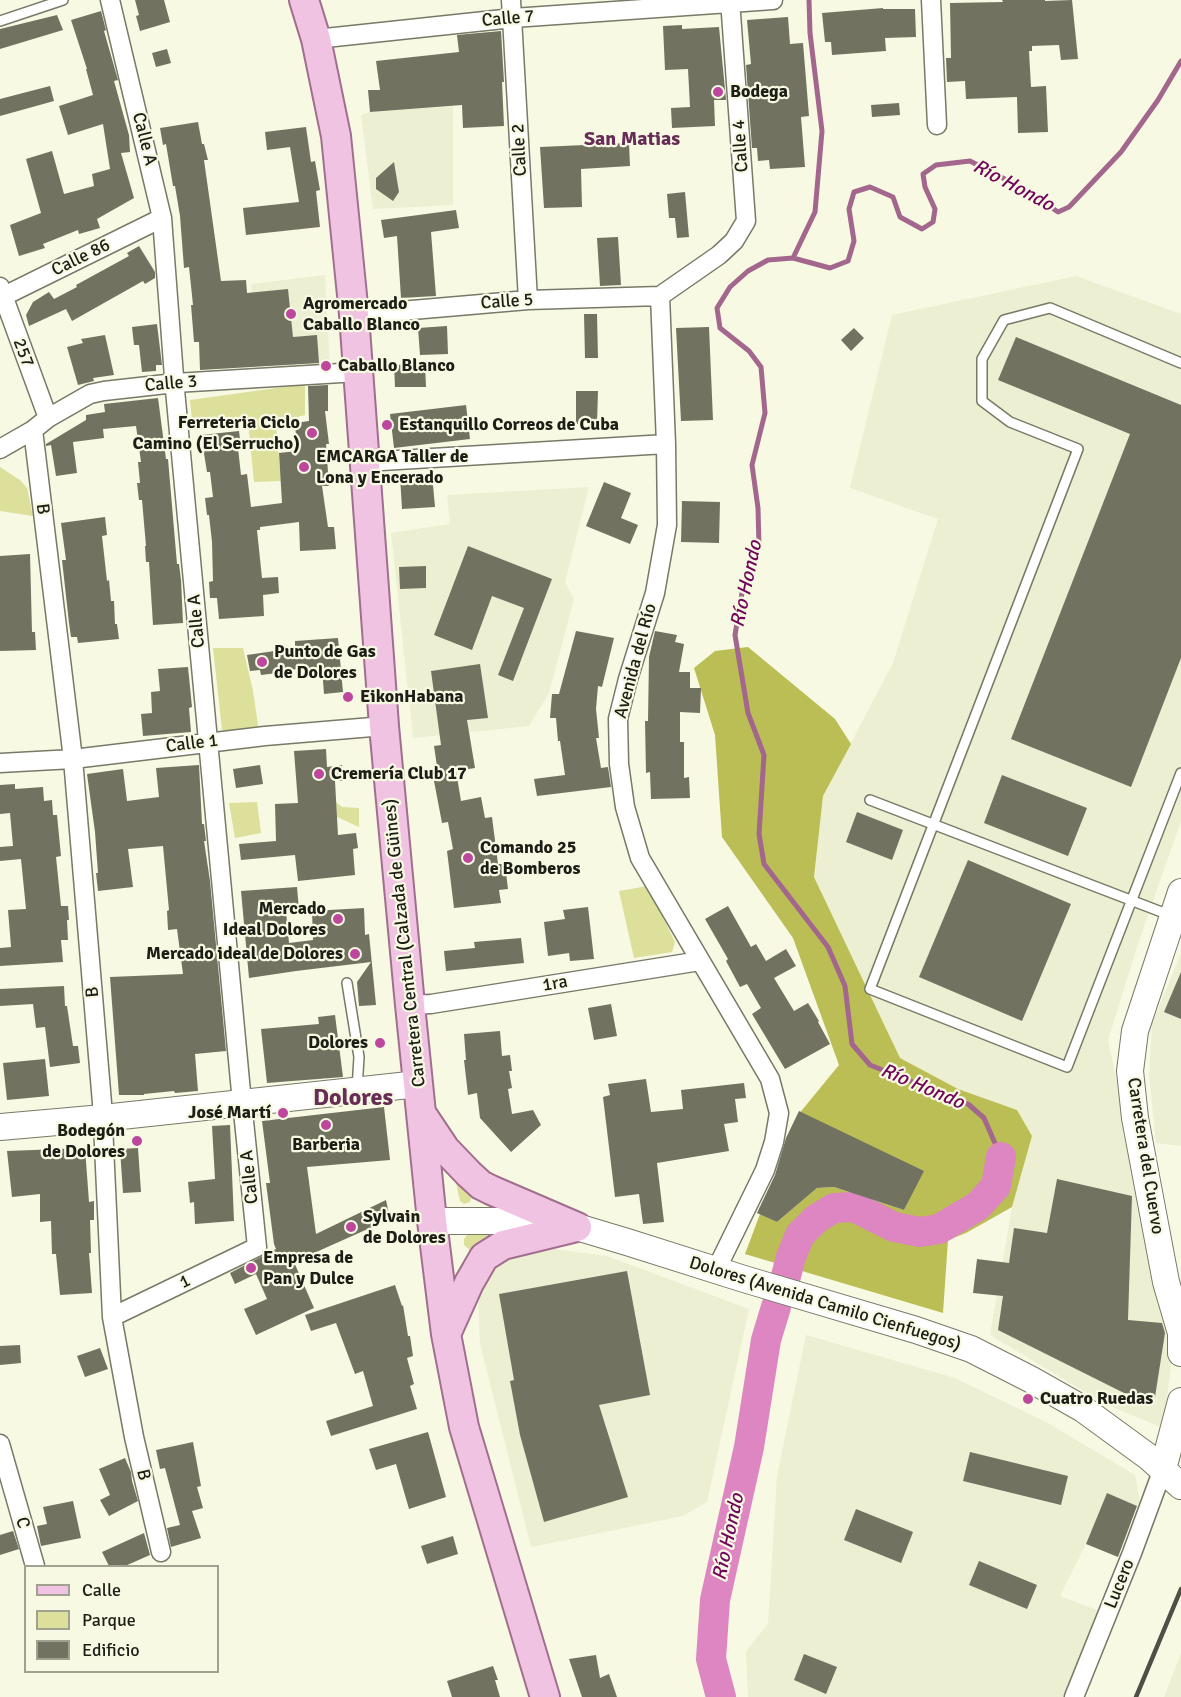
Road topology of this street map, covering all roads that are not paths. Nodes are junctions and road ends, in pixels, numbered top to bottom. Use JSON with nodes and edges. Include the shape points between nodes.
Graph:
{"nodes":[{"id":1,"x":63,"y":0,"type":"edge"},
{"id":2,"x":110,"y":0,"type":"edge"},
{"id":3,"x":304,"y":0,"type":"edge"},
{"id":4,"x":773,"y":0,"type":"edge"},
{"id":5,"x":931,"y":0,"type":"edge"},
{"id":6,"x":730,"y":2,"type":"edge"},
{"id":7,"x":512,"y":9,"type":"edge"},
{"id":8,"x":0,"y":21,"type":"edge"},
{"id":9,"x":316,"y":39,"type":"junction"},
{"id":10,"x":938,"y":125,"type":"dead end"},
{"id":11,"x":162,"y":218,"type":"junction"},
{"id":12,"x":1,"y":294,"type":"edge"},
{"id":13,"x":660,"y":296,"type":"junction"},
{"id":14,"x":528,"y":300,"type":"junction"},
{"id":15,"x":354,"y":315,"type":"junction"},
{"id":16,"x":1181,"y":363,"type":"edge"},
{"id":17,"x":358,"y":372,"type":"junction"},
{"id":18,"x":175,"y":383,"type":"junction"},
{"id":19,"x":48,"y":418,"type":"junction"},
{"id":20,"x":33,"y":430,"type":"junction"},
{"id":21,"x":666,"y":444,"type":"junction"},
{"id":22,"x":0,"y":449,"type":"edge"},
{"id":23,"x":365,"y":462,"type":"junction"},
{"id":24,"x":384,"y":726,"type":"junction"},
{"id":25,"x":209,"y":742,"type":"junction"},
{"id":26,"x":73,"y":759,"type":"junction"},
{"id":27,"x":0,"y":763,"type":"edge"},
{"id":28,"x":1181,"y":773,"type":"edge"},
{"id":29,"x":870,"y":800,"type":"dead end"},
{"id":30,"x":933,"y":824,"type":"junction"},
{"id":31,"x":1181,"y":892,"type":"edge"},
{"id":32,"x":1131,"y":901,"type":"junction"},
{"id":33,"x":1172,"y":916,"type":"junction"},
{"id":34,"x":700,"y":961,"type":"junction"},
{"id":35,"x":347,"y":983,"type":"dead end"},
{"id":36,"x":410,"y":1005,"type":"junction"},
{"id":37,"x":418,"y":1084,"type":"junction"},
{"id":38,"x":357,"y":1091,"type":"junction"},
{"id":39,"x":243,"y":1102,"type":"junction"},
{"id":40,"x":421,"y":1114,"type":"junction"},
{"id":41,"x":103,"y":1118,"type":"junction"},
{"id":42,"x":0,"y":1127,"type":"edge"},
{"id":43,"x":432,"y":1221,"type":"junction"},
{"id":44,"x":577,"y":1227,"type":"junction"},
{"id":45,"x":257,"y":1247,"type":"joint"},
{"id":46,"x":716,"y":1270,"type":"junction"},
{"id":47,"x":112,"y":1317,"type":"junction"},
{"id":48,"x":446,"y":1334,"type":"junction"},
{"id":49,"x":1181,"y":1353,"type":"edge"},
{"id":50,"x":1181,"y":1401,"type":"edge"},
{"id":51,"x":0,"y":1444,"type":"edge"},
{"id":52,"x":1172,"y":1477,"type":"edge"},
{"id":53,"x":161,"y":1552,"type":"dead end"},
{"id":54,"x":35,"y":1565,"type":"edge"},
{"id":55,"x":544,"y":1697,"type":"edge"},
{"id":56,"x":1074,"y":1697,"type":"edge"}],
"edges":[{"from":1,"to":8,"type":"lane"},
{"from":2,"to":11,"type":"street","name":"Calle A"},
{"from":3,"to":9,"type":"main road","name":"Carretera Central (Calzada de Güines)"},
{"from":4,"to":6,"type":"street","name":"Calle 7"},
{"from":5,"to":10,"type":"street"},
{"from":6,"to":7,"type":"street","name":"Calle 7"},
{"from":6,"to":13,"type":"street","name":"Calle 4","via":[[746,221],[734,241],[719,255]]},
{"from":7,"to":9,"type":"street","name":"Calle 7"},
{"from":7,"to":14,"type":"street","name":"Calle 2"},
{"from":9,"to":15,"type":"main road","name":"Carretera Central (Calzada de Güines)","via":[[336,135]]},
{"from":11,"to":12,"type":"street","name":"Calle 86"},
{"from":11,"to":18,"type":"street","name":"Calle A"},
{"from":12,"to":19,"type":"street","name":"257"},
{"from":13,"to":14,"type":"street","name":"Calle 5"},
{"from":13,"to":21,"type":"street","name":"Avenida del Río"},
{"from":14,"to":15,"type":"street","name":"Calle 5"},
{"from":15,"to":17,"type":"main road","name":"Carretera Central (Calzada de Güines)"},
{"from":16,"to":30,"type":"lane","via":[[1050,308],[1004,320],[982,359],[982,400],[1010,422],[1078,449]]},
{"from":17,"to":18,"type":"street","name":"Calle 3"},
{"from":17,"to":23,"type":"main road","name":"Carretera Central (Calzada de Güines)"},
{"from":18,"to":19,"type":"street","name":"Calle 3","via":[[90,394]]},
{"from":18,"to":25,"type":"street","name":"Calle A"},
{"from":19,"to":20,"type":"street","name":"Calle 3"},
{"from":20,"to":22,"type":"street","name":"Calle 3"},
{"from":20,"to":26,"type":"street","name":"B"},
{"from":21,"to":23,"type":"street"},
{"from":21,"to":34,"type":"street","name":"Avenida del Río","via":[[667,525],[655,593],[618,719],[619,764],[625,807],[640,858]]},
{"from":23,"to":24,"type":"main road","name":"Carretera Central (Calzada de Güines)"},
{"from":24,"to":25,"type":"street","name":"Calle 1"},
{"from":24,"to":36,"type":"main road","name":"Carretera Central (Calzada de Güines)"},
{"from":25,"to":26,"type":"street","name":"Calle 1"},
{"from":25,"to":39,"type":"street","name":"Calle A"},
{"from":26,"to":27,"type":"street","name":"Calle 1"},
{"from":26,"to":41,"type":"street","name":"B"},
{"from":28,"to":32,"type":"lane"},
{"from":29,"to":30,"type":"lane"},
{"from":30,"to":32,"type":"lane"},
{"from":30,"to":32,"type":"lane","via":[[870,989],[1056,1062],[1067,1066]]},
{"from":31,"to":33,"type":"street","name":"Carretera del Cuervo"},
{"from":32,"to":33,"type":"lane"},
{"from":33,"to":49,"type":"street","name":"Carretera del Cuervo","via":[[1135,1031],[1130,1071],[1166,1282],[1181,1333]]},
{"from":34,"to":36,"type":"street","name":"1ra"},
{"from":34,"to":46,"type":"street","name":"Avenida del Río","via":[[770,1079],[779,1113],[765,1170]]},
{"from":35,"to":38,"type":"lane","via":[[359,1057]]},
{"from":36,"to":37,"type":"main road","name":"Carretera Central (Calzada de Güines)"},
{"from":37,"to":38,"type":"street"},
{"from":37,"to":40,"type":"main road","name":"Carretera Central (Calzada de Güines)"},
{"from":38,"to":39,"type":"street"},
{"from":39,"to":41,"type":"street"},
{"from":39,"to":45,"type":"street","name":"Calle A"},
{"from":40,"to":43,"type":"main road","name":"Carretera Central (Calzada de Güines)"},
{"from":40,"to":44,"type":"main road","via":[[445,1149],[481,1185]]},
{"from":41,"to":42,"type":"street"},
{"from":41,"to":47,"type":"street","name":"B"},
{"from":43,"to":44,"type":"street","name":"Dolores (Avenida Camilo Cienfuegos)","via":[[508,1221]]},
{"from":43,"to":48,"type":"main road","name":"Carretera Central (Calzada de Güines)"},
{"from":44,"to":46,"type":"street","name":"Dolores (Avenida Camilo Cienfuegos)"},
{"from":44,"to":48,"type":"main road","via":[[503,1245],[484,1257]]},
{"from":45,"to":47,"type":"street","name":"1"},
{"from":46,"to":52,"type":"street","name":"Dolores (Avenida Camilo Cienfuegos)","via":[[971,1349],[1083,1409]]},
{"from":47,"to":53,"type":"street","name":"B"},
{"from":48,"to":55,"type":"main road","name":"Carretera Central (Calzada de Güines)","via":[[464,1428]]},
{"from":50,"to":52,"type":"street"},
{"from":51,"to":54,"type":"street","name":"C"},
{"from":52,"to":56,"type":"street","name":"Lucero","via":[[1132,1553]]}]}
